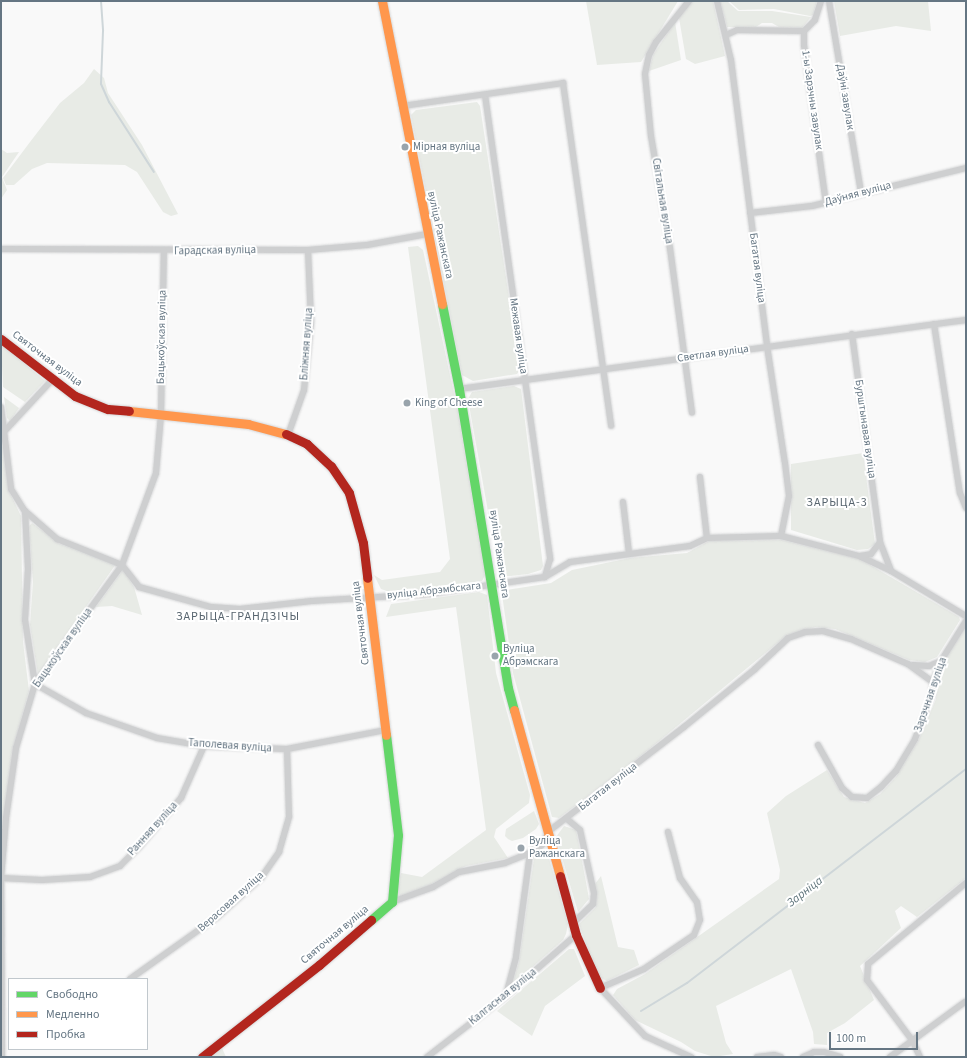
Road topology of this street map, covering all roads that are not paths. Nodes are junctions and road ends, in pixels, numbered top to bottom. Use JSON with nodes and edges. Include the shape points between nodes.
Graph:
{"nodes":[{"id":1,"x":382,"y":1,"type":"edge"},
{"id":2,"x":689,"y":1,"type":"edge"},
{"id":3,"x":717,"y":1,"type":"edge"},
{"id":4,"x":821,"y":1,"type":"edge"},
{"id":5,"x":829,"y":1,"type":"edge"},
{"id":6,"x":804,"y":31,"type":"junction"},
{"id":7,"x":726,"y":35,"type":"junction"},
{"id":8,"x":484,"y":96,"type":"junction"},
{"id":9,"x":402,"y":106,"type":"junction"},
{"id":10,"x":966,"y":168,"type":"edge"},
{"id":11,"x":861,"y":193,"type":"junction"},
{"id":12,"x":826,"y":203,"type":"junction"},
{"id":13,"x":750,"y":213,"type":"junction"},
{"id":14,"x":427,"y":234,"type":"junction"},
{"id":15,"x":1,"y":249,"type":"edge"},
{"id":16,"x":308,"y":250,"type":"junction"},
{"id":17,"x":164,"y":251,"type":"junction"},
{"id":18,"x":966,"y":320,"type":"edge"},
{"id":19,"x":934,"y":324,"type":"junction"},
{"id":20,"x":852,"y":334,"type":"junction"},
{"id":21,"x":1,"y":339,"type":"edge"},
{"id":22,"x":767,"y":346,"type":"junction"},
{"id":23,"x":683,"y":358,"type":"junction"},
{"id":24,"x":602,"y":369,"type":"junction"},
{"id":25,"x":52,"y":380,"type":"junction"},
{"id":26,"x":525,"y":380,"type":"junction"},
{"id":27,"x":459,"y":388,"type":"junction"},
{"id":28,"x":1,"y":407,"type":"edge"},
{"id":29,"x":692,"y":413,"type":"dead end"},
{"id":30,"x":161,"y":415,"type":"junction"},
{"id":31,"x":611,"y":426,"type":"dead end"},
{"id":32,"x":3,"y":433,"type":"edge"},
{"id":33,"x":288,"y":435,"type":"junction"},
{"id":34,"x":700,"y":477,"type":"dead end"},
{"id":35,"x":623,"y":502,"type":"dead end"},
{"id":36,"x":966,"y":508,"type":"edge"},
{"id":37,"x":25,"y":511,"type":"junction"},
{"id":38,"x":781,"y":536,"type":"junction"},
{"id":39,"x":707,"y":538,"type":"junction"},
{"id":40,"x":880,"y":542,"type":"junction"},
{"id":41,"x":629,"y":553,"type":"junction"},
{"id":42,"x":859,"y":556,"type":"junction"},
{"id":43,"x":122,"y":565,"type":"junction"},
{"id":44,"x":891,"y":570,"type":"junction"},
{"id":45,"x":545,"y":577,"type":"junction"},
{"id":46,"x":491,"y":585,"type":"junction"},
{"id":47,"x":371,"y":597,"type":"junction"},
{"id":48,"x":966,"y":616,"type":"edge"},
{"id":49,"x":966,"y":621,"type":"edge"},
{"id":50,"x":941,"y":661,"type":"junction"},
{"id":51,"x":908,"y":664,"type":"junction"},
{"id":52,"x":933,"y":682,"type":"junction"},
{"id":53,"x":35,"y":684,"type":"junction"},
{"id":54,"x":386,"y":730,"type":"junction"},
{"id":55,"x":818,"y":745,"type":"dead end"},
{"id":56,"x":204,"y":746,"type":"junction"},
{"id":57,"x":287,"y":749,"type":"junction"},
{"id":58,"x":567,"y":819,"type":"junction"},
{"id":59,"x":549,"y":831,"type":"junction"},
{"id":60,"x":668,"y":832,"type":"dead end"},
{"id":61,"x":530,"y":853,"type":"junction"},
{"id":62,"x":1,"y":878,"type":"edge"},
{"id":63,"x":966,"y":883,"type":"edge"},
{"id":64,"x":392,"y":902,"type":"junction"},
{"id":65,"x":573,"y":923,"type":"junction"},
{"id":66,"x":576,"y":935,"type":"junction"},
{"id":67,"x":131,"y":978,"type":"edge"},
{"id":68,"x":600,"y":988,"type":"junction"},
{"id":69,"x":6,"y":995,"type":"edge"},
{"id":70,"x":506,"y":996,"type":"junction"},
{"id":71,"x":965,"y":1002,"type":"dead end"},
{"id":72,"x":912,"y":1040,"type":"junction"},
{"id":73,"x":2,"y":1057,"type":"edge"},
{"id":74,"x":202,"y":1057,"type":"edge"},
{"id":75,"x":427,"y":1057,"type":"edge"},
{"id":76,"x":691,"y":1057,"type":"edge"},
{"id":77,"x":757,"y":1057,"type":"edge"},
{"id":78,"x":781,"y":1057,"type":"edge"},
{"id":79,"x":803,"y":1057,"type":"edge"},
{"id":80,"x":840,"y":1057,"type":"edge"},
{"id":81,"x":890,"y":1057,"type":"edge"},
{"id":82,"x":920,"y":1057,"type":"edge"}],
"edges":[{"from":1,"to":9,"type":"street","name":"вуліца Ражанскага"},
{"from":2,"to":23,"type":"street","name":"Світальная вуліца","via":[[656,42],[646,74],[651,136],[670,248]]},
{"from":3,"to":7,"type":"street","name":"Багатая вуліца"},
{"from":4,"to":6,"type":"street","via":[[815,20]]},
{"from":5,"to":11,"type":"street","name":"Даўні завулак"},
{"from":6,"to":7,"type":"street","via":[[737,30]]},
{"from":6,"to":12,"type":"street","name":"1-ы Зарэчны завулак"},
{"from":7,"to":13,"type":"street","name":"Багатая вуліца"},
{"from":8,"to":9,"type":"street"},
{"from":8,"to":24,"type":"street","via":[[564,83]]},
{"from":8,"to":26,"type":"street","name":"Межавая вуліца"},
{"from":9,"to":14,"type":"street","name":"вуліца Ражанскага"},
{"from":10,"to":11,"type":"street","name":"Даўняя вуліца"},
{"from":11,"to":12,"type":"street","name":"Даўняя вуліца"},
{"from":12,"to":13,"type":"street","name":"Даўняя вуліца"},
{"from":13,"to":22,"type":"street","name":"Багатая вуліца"},
{"from":14,"to":16,"type":"street","name":"Гарадская вуліца","via":[[367,245]]},
{"from":14,"to":27,"type":"street","name":"вуліца Ражанскага"},
{"from":15,"to":17,"type":"street","name":"Гарадская вуліца"},
{"from":16,"to":17,"type":"street","name":"Гарадская вуліца"},
{"from":16,"to":33,"type":"street","name":"Бліжняя вуліца","via":[[311,321],[304,390]]},
{"from":17,"to":30,"type":"street","name":"Бацькоўская вуліца"},
{"from":18,"to":19,"type":"street","name":"Светлая вуліца"},
{"from":19,"to":20,"type":"street","name":"Светлая вуліца"},
{"from":19,"to":36,"type":"street","via":[[960,493]]},
{"from":20,"to":22,"type":"street","name":"Светлая вуліца"},
{"from":20,"to":40,"type":"street","name":"Бурштынавая вуліца"},
{"from":21,"to":25,"type":"street","name":"Святочная вуліца"},
{"from":22,"to":23,"type":"street","name":"Светлая вуліца"},
{"from":22,"to":38,"type":"street","name":"Багатая вуліца","via":[[788,496]]},
{"from":23,"to":24,"type":"street","name":"Светлая вуліца"},
{"from":23,"to":29,"type":"street","name":"Світальная вуліца"},
{"from":24,"to":26,"type":"street","name":"Светлая вуліца"},
{"from":24,"to":31,"type":"street"},
{"from":25,"to":30,"type":"street","name":"Святочная вуліца","via":[[75,396],[108,409]]},
{"from":25,"to":32,"type":"street"},
{"from":26,"to":27,"type":"street","name":"Светлая вуліца"},
{"from":26,"to":45,"type":"street","name":"Межавая вуліца","via":[[550,559]]},
{"from":27,"to":46,"type":"street","name":"вуліца Ражанскага"},
{"from":28,"to":32,"type":"street"},
{"from":30,"to":33,"type":"street","name":"Святочная вуліца","via":[[248,424]]},
{"from":30,"to":43,"type":"street","name":"Бацькоўская вуліца","via":[[156,473]]},
{"from":32,"to":37,"type":"street","via":[[11,489]]},
{"from":33,"to":47,"type":"street","name":"Святочная вуліца","via":[[307,444],[331,466],[349,493],[364,543]]},
{"from":34,"to":39,"type":"street"},
{"from":35,"to":41,"type":"street"},
{"from":37,"to":43,"type":"street","via":[[57,539]]},
{"from":37,"to":53,"type":"street","via":[[28,569],[25,620]]},
{"from":38,"to":39,"type":"street","name":"вуліца Абрэмбскага"},
{"from":38,"to":42,"type":"street","name":"вуліца Абрэмбскага"},
{"from":39,"to":41,"type":"street","name":"вуліца Абрэмбскага","via":[[690,546]]},
{"from":40,"to":42,"type":"street","via":[[871,554]]},
{"from":40,"to":44,"type":"street","name":"Бурштынавая вуліца"},
{"from":41,"to":45,"type":"street","name":"вуліца Абрэмбскага","via":[[570,562]]},
{"from":42,"to":44,"type":"street","name":"вуліца Абрэмбскага"},
{"from":43,"to":47,"type":"street","name":"вуліца Абрэмбскага","via":[[139,588],[211,607],[240,610]]},
{"from":43,"to":53,"type":"street","name":"Бацькоўская вуліца"},
{"from":44,"to":48,"type":"street","name":"вуліца Абрэмбскага"},
{"from":45,"to":46,"type":"street","name":"вуліца Абрэмбскага"},
{"from":46,"to":47,"type":"street","name":"вуліца Абрэмбскага","via":[[428,594]]},
{"from":46,"to":59,"type":"street","name":"вуліца Ражанскага","via":[[508,688]]},
{"from":47,"to":54,"type":"street","name":"Святочная вуліца"},
{"from":49,"to":50,"type":"street","name":"Зарэчная вуліца"},
{"from":50,"to":51,"type":"street","via":[[929,666]]},
{"from":50,"to":52,"type":"street","name":"Зарэчная вуліца"},
{"from":51,"to":52,"type":"street"},
{"from":51,"to":58,"type":"street","name":"Багатая вуліца","via":[[851,639],[823,631],[805,632],[788,638],[755,669]]},
{"from":52,"to":55,"type":"street","name":"Зарэчная вуліца","via":[[932,696],[915,739],[896,771],[867,798],[858,799],[847,793]]},
{"from":53,"to":56,"type":"street","name":"Таполевая вуліца","via":[[100,718],[157,738]]},
{"from":53,"to":62,"type":"street","name":"Бацькоўская вуліца","via":[[16,748]]},
{"from":54,"to":57,"type":"street","name":"Таполевая вуліца"},
{"from":54,"to":64,"type":"street","name":"Святочная вуліца","via":[[398,835]]},
{"from":56,"to":57,"type":"street","name":"Таполевая вуліца"},
{"from":56,"to":62,"type":"street","name":"Ранняя вуліца","via":[[181,798],[120,866],[90,877],[42,880]]},
{"from":57,"to":67,"type":"street","name":"Верасовая вуліца","via":[[290,816],[279,852],[261,878],[217,917]]},
{"from":58,"to":59,"type":"street","name":"Багатая вуліца"},
{"from":58,"to":65,"type":"street","via":[[580,830],[594,893],[592,904]]},
{"from":59,"to":61,"type":"street","name":"Багатая вуліца","via":[[542,845]]},
{"from":59,"to":65,"type":"street","name":"вуліца Ражанскага"},
{"from":60,"to":68,"type":"street","via":[[680,878],[698,902],[700,920],[694,935],[644,969]]},
{"from":61,"to":64,"type":"street","name":"Багатая вуліца","via":[[505,863],[459,872],[433,887]]},
{"from":61,"to":70,"type":"street","via":[[516,957]]},
{"from":62,"to":69,"type":"street","name":"Бацькоўская вуліца"},
{"from":63,"to":72,"type":"street","via":[[868,964],[867,980]]},
{"from":64,"to":74,"type":"street","name":"Святочная вуліца","via":[[319,965]]},
{"from":65,"to":66,"type":"street","name":"вуліца Ражанскага"},
{"from":66,"to":68,"type":"street","name":"вуліца Ражанскага"},
{"from":66,"to":70,"type":"street","name":"Калгасная вуліца"},
{"from":68,"to":76,"type":"street","name":"вуліца Ражанскага","via":[[645,1036]]},
{"from":69,"to":73,"type":"street","name":"Бацькоўская вуліца"},
{"from":70,"to":75,"type":"street","name":"Калгасная вуліца"},
{"from":71,"to":72,"type":"street"},
{"from":72,"to":81,"type":"street"},
{"from":72,"to":82,"type":"street"},
{"from":77,"to":78,"type":"street"},
{"from":79,"to":80,"type":"street","via":[[814,1052]]}]}
